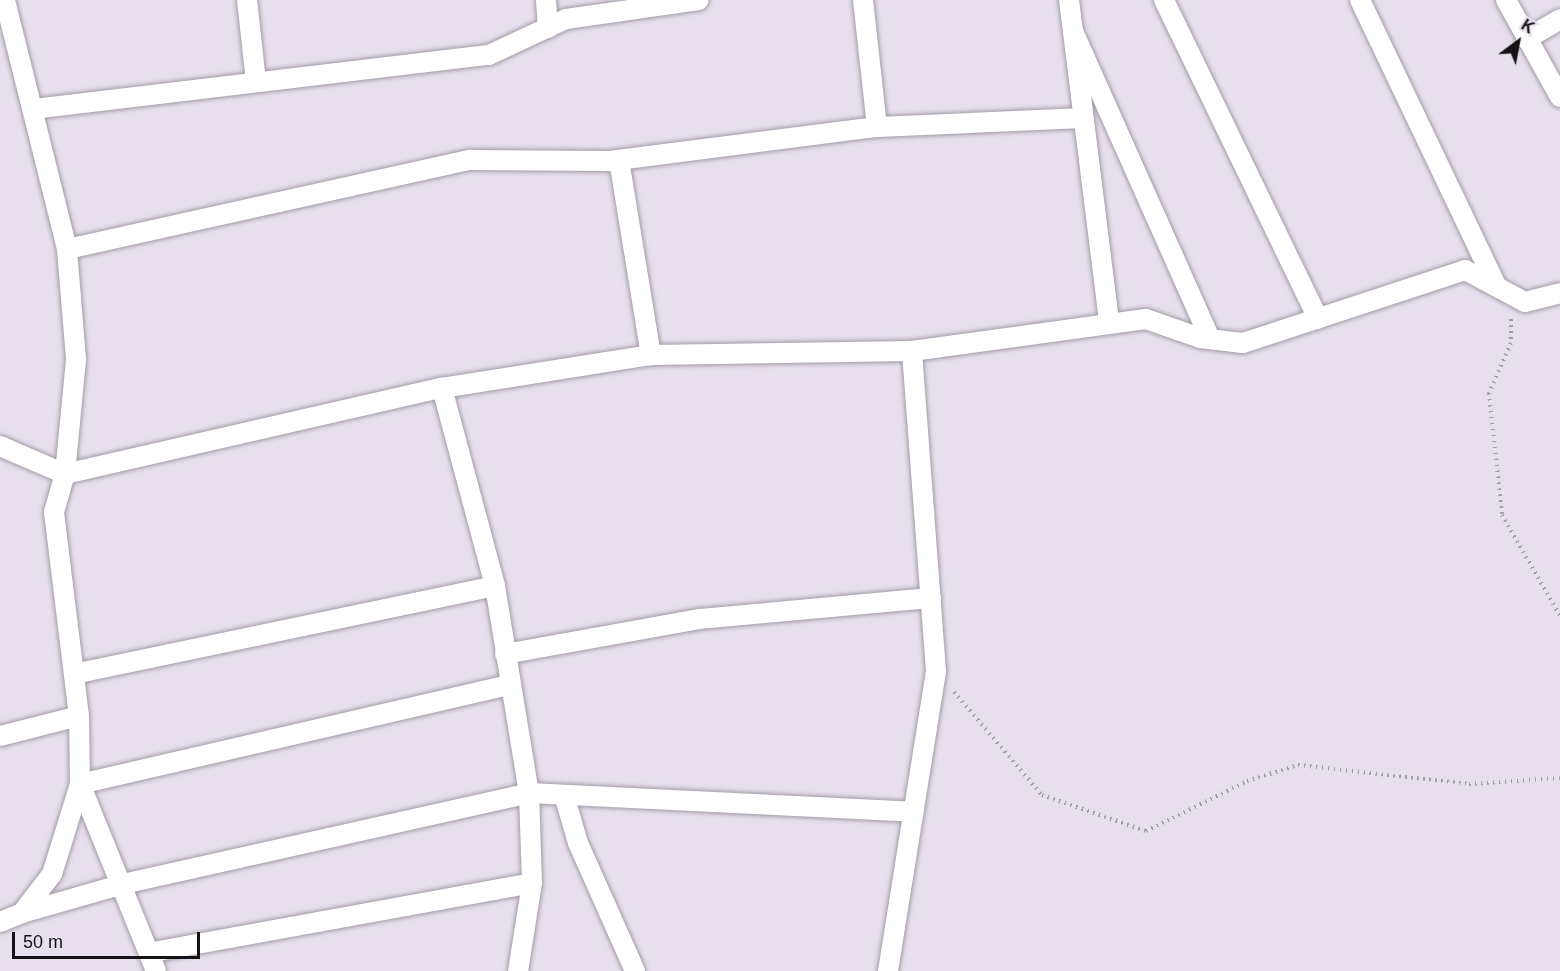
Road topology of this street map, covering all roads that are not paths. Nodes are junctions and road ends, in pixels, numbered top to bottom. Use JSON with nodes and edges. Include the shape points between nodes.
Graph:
{"nodes":[{"id":1,"x":4,"y":0,"type":"edge"},
{"id":2,"x":247,"y":0,"type":"edge"},
{"id":3,"x":546,"y":0,"type":"edge"},
{"id":4,"x":699,"y":0,"type":"edge"},
{"id":5,"x":863,"y":0,"type":"edge"},
{"id":6,"x":1069,"y":0,"type":"edge"},
{"id":7,"x":1164,"y":0,"type":"edge"},
{"id":8,"x":1360,"y":0,"type":"edge"},
{"id":9,"x":1506,"y":0,"type":"edge"},
{"id":10,"x":1560,"y":19,"type":"edge"},
{"id":11,"x":548,"y":28,"type":"junction"},
{"id":12,"x":1073,"y":31,"type":"junction"},
{"id":13,"x":1526,"y":39,"type":"junction"},
{"id":14,"x":256,"y":82,"type":"junction"},
{"id":15,"x":1560,"y":97,"type":"edge"},
{"id":16,"x":34,"y":109,"type":"junction"},
{"id":17,"x":1083,"y":117,"type":"junction"},
{"id":18,"x":877,"y":127,"type":"junction"},
{"id":19,"x":619,"y":160,"type":"junction"},
{"id":20,"x":67,"y":249,"type":"junction"},
{"id":21,"x":1503,"y":289,"type":"junction"},
{"id":22,"x":1560,"y":293,"type":"edge"},
{"id":23,"x":1318,"y":319,"type":"junction"},
{"id":24,"x":1109,"y":323,"type":"junction"},
{"id":25,"x":1210,"y":339,"type":"junction"},
{"id":26,"x":912,"y":351,"type":"junction"},
{"id":27,"x":651,"y":355,"type":"junction"},
{"id":28,"x":442,"y":388,"type":"junction"},
{"id":29,"x":0,"y":446,"type":"edge"},
{"id":30,"x":65,"y":474,"type":"junction"},
{"id":31,"x":495,"y":586,"type":"junction"},
{"id":32,"x":931,"y":598,"type":"junction"},
{"id":33,"x":505,"y":654,"type":"junction"},
{"id":34,"x":74,"y":674,"type":"junction"},
{"id":35,"x":509,"y":685,"type":"junction"},
{"id":36,"x":79,"y":716,"type":"junction"},
{"id":37,"x":0,"y":736,"type":"edge"},
{"id":38,"x":80,"y":784,"type":"junction"},
{"id":39,"x":529,"y":793,"type":"junction"},
{"id":40,"x":564,"y":795,"type":"junction"},
{"id":41,"x":914,"y":812,"type":"junction"},
{"id":42,"x":532,"y":883,"type":"junction"},
{"id":43,"x":123,"y":884,"type":"junction"},
{"id":44,"x":22,"y":913,"type":"junction"},
{"id":45,"x":0,"y":922,"type":"edge"},
{"id":46,"x":154,"y":962,"type":"edge"},
{"id":47,"x":518,"y":971,"type":"edge"},
{"id":48,"x":635,"y":971,"type":"edge"},
{"id":49,"x":888,"y":971,"type":"edge"}],
"edges":[{"from":1,"to":16,"type":"street"},
{"from":2,"to":14,"type":"street"},
{"from":3,"to":11,"type":"street"},
{"from":4,"to":11,"type":"street","via":[[566,19]]},
{"from":5,"to":18,"type":"street"},
{"from":6,"to":12,"type":"street"},
{"from":7,"to":23,"type":"street"},
{"from":8,"to":21,"type":"street"},
{"from":9,"to":13,"type":"street"},
{"from":10,"to":13,"type":"street"},
{"from":11,"to":14,"type":"street","via":[[489,55]]},
{"from":12,"to":17,"type":"street"},
{"from":12,"to":25,"type":"street"},
{"from":13,"to":15,"type":"street"},
{"from":14,"to":16,"type":"street"},
{"from":16,"to":20,"type":"street"},
{"from":17,"to":18,"type":"street"},
{"from":17,"to":24,"type":"street"},
{"from":18,"to":19,"type":"street"},
{"from":19,"to":20,"type":"street","via":[[470,160]]},
{"from":19,"to":27,"type":"street"},
{"from":20,"to":30,"type":"street","via":[[76,358]]},
{"from":21,"to":22,"type":"street","via":[[1525,302]]},
{"from":21,"to":23,"type":"street","via":[[1465,270]]},
{"from":23,"to":25,"type":"street","via":[[1243,343]]},
{"from":24,"to":25,"type":"street","via":[[1146,319]]},
{"from":24,"to":26,"type":"street"},
{"from":26,"to":27,"type":"street"},
{"from":26,"to":32,"type":"street"},
{"from":27,"to":28,"type":"street"},
{"from":28,"to":30,"type":"street"},
{"from":28,"to":31,"type":"street"},
{"from":29,"to":30,"type":"street"},
{"from":30,"to":34,"type":"street","via":[[54,512]]},
{"from":31,"to":33,"type":"street"},
{"from":31,"to":34,"type":"street"},
{"from":32,"to":33,"type":"street","via":[[700,619]]},
{"from":32,"to":41,"type":"street","via":[[936,671]]},
{"from":33,"to":35,"type":"street"},
{"from":34,"to":36,"type":"street"},
{"from":35,"to":38,"type":"street"},
{"from":35,"to":39,"type":"street"},
{"from":36,"to":37,"type":"street"},
{"from":36,"to":38,"type":"street"},
{"from":38,"to":43,"type":"street"},
{"from":38,"to":44,"type":"street","via":[[52,874]]},
{"from":39,"to":40,"type":"street"},
{"from":39,"to":42,"type":"street"},
{"from":39,"to":43,"type":"street"},
{"from":40,"to":41,"type":"street"},
{"from":40,"to":48,"type":"street","via":[[578,843]]},
{"from":41,"to":49,"type":"street"},
{"from":42,"to":46,"type":"street"},
{"from":42,"to":47,"type":"street"},
{"from":43,"to":44,"type":"street"},
{"from":43,"to":46,"type":"street"},
{"from":44,"to":45,"type":"street"}]}
